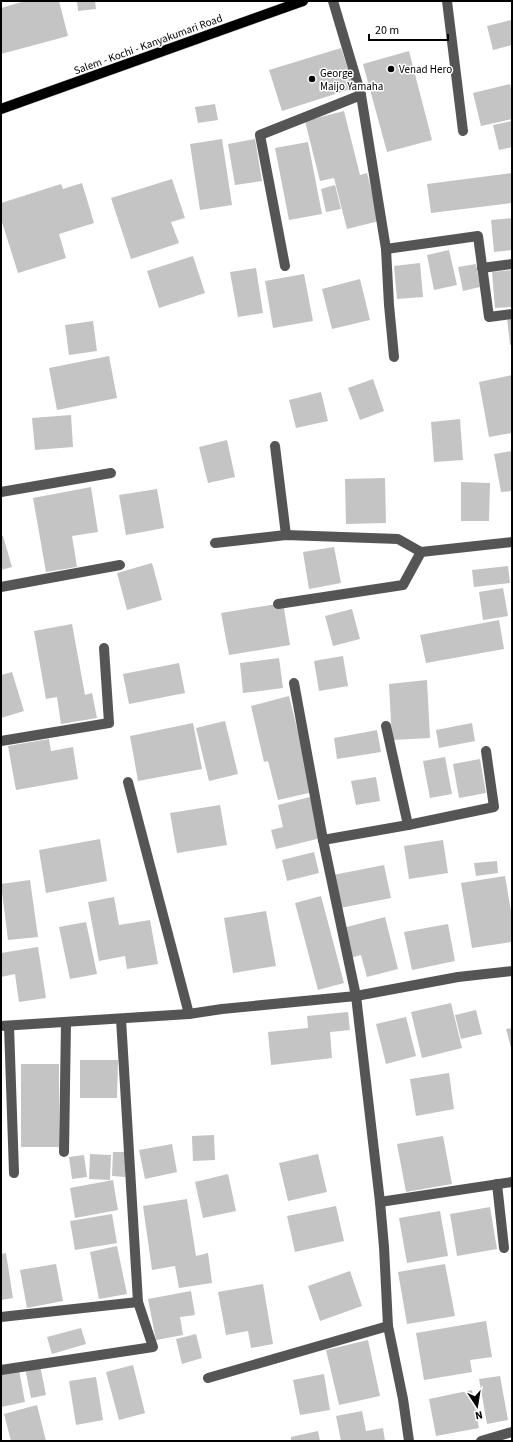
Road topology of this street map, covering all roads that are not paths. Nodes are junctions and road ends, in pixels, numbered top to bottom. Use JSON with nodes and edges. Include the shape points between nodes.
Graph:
{"nodes":[{"id":1,"x":304,"y":1,"type":"edge"},
{"id":2,"x":333,"y":1,"type":"edge"},
{"id":3,"x":447,"y":1,"type":"edge"},
{"id":4,"x":361,"y":95,"type":"junction"},
{"id":5,"x":1,"y":109,"type":"edge"},
{"id":6,"x":463,"y":132,"type":"dead end"},
{"id":7,"x":386,"y":249,"type":"junction"},
{"id":8,"x":512,"y":264,"type":"edge"},
{"id":9,"x":285,"y":266,"type":"dead end"},
{"id":10,"x":482,"y":268,"type":"junction"},
{"id":11,"x":512,"y":314,"type":"edge"},
{"id":12,"x":394,"y":357,"type":"dead end"},
{"id":13,"x":275,"y":446,"type":"dead end"},
{"id":14,"x":111,"y":473,"type":"dead end"},
{"id":15,"x":1,"y":492,"type":"edge"},
{"id":16,"x":286,"y":535,"type":"junction"},
{"id":17,"x":512,"y":542,"type":"edge"},
{"id":18,"x":215,"y":543,"type":"dead end"},
{"id":19,"x":422,"y":552,"type":"junction"},
{"id":20,"x":120,"y":565,"type":"dead end"},
{"id":21,"x":1,"y":587,"type":"edge"},
{"id":22,"x":278,"y":604,"type":"dead end"},
{"id":23,"x":104,"y":648,"type":"dead end"},
{"id":24,"x":294,"y":683,"type":"dead end"},
{"id":25,"x":386,"y":726,"type":"dead end"},
{"id":26,"x":1,"y":741,"type":"edge"},
{"id":27,"x":486,"y":751,"type":"dead end"},
{"id":28,"x":128,"y":782,"type":"dead end"},
{"id":29,"x":408,"y":825,"type":"junction"},
{"id":30,"x":323,"y":840,"type":"junction"},
{"id":31,"x":512,"y":971,"type":"edge"},
{"id":32,"x":356,"y":996,"type":"junction"},
{"id":33,"x":189,"y":1014,"type":"junction"},
{"id":34,"x":121,"y":1019,"type":"junction"},
{"id":35,"x":66,"y":1022,"type":"junction"},
{"id":36,"x":5,"y":1026,"type":"edge"},
{"id":37,"x":64,"y":1152,"type":"dead end"},
{"id":38,"x":14,"y":1173,"type":"dead end"},
{"id":39,"x":512,"y":1182,"type":"edge"},
{"id":40,"x":497,"y":1184,"type":"junction"},
{"id":41,"x":380,"y":1202,"type":"junction"},
{"id":42,"x":504,"y":1248,"type":"dead end"},
{"id":43,"x":138,"y":1302,"type":"junction"},
{"id":44,"x":1,"y":1316,"type":"edge"},
{"id":45,"x":388,"y":1326,"type":"junction"},
{"id":46,"x":1,"y":1370,"type":"edge"},
{"id":47,"x":208,"y":1378,"type":"dead end"},
{"id":48,"x":512,"y":1432,"type":"edge"},
{"id":49,"x":409,"y":1441,"type":"edge"},
{"id":50,"x":481,"y":1441,"type":"edge"}],
"edges":[{"from":1,"to":5,"type":"main road","name":"Salem - Kochi - Kanyakumari Road"},
{"from":2,"to":4,"type":"street"},
{"from":3,"to":6,"type":"street"},
{"from":4,"to":7,"type":"street"},
{"from":4,"to":9,"type":"street","via":[[260,135]]},
{"from":7,"to":10,"type":"street","via":[[478,236]]},
{"from":7,"to":12,"type":"street"},
{"from":8,"to":10,"type":"street"},
{"from":10,"to":11,"type":"street","via":[[489,318]]},
{"from":13,"to":16,"type":"street"},
{"from":14,"to":15,"type":"street"},
{"from":16,"to":18,"type":"street"},
{"from":16,"to":19,"type":"street","via":[[398,539]]},
{"from":17,"to":19,"type":"street"},
{"from":19,"to":22,"type":"street","via":[[403,585]]},
{"from":20,"to":21,"type":"street"},
{"from":23,"to":26,"type":"street","via":[[109,723]]},
{"from":24,"to":30,"type":"street"},
{"from":25,"to":29,"type":"street"},
{"from":27,"to":29,"type":"street","via":[[494,807]]},
{"from":28,"to":33,"type":"street"},
{"from":29,"to":30,"type":"street"},
{"from":30,"to":32,"type":"street"},
{"from":31,"to":32,"type":"street","via":[[458,977]]},
{"from":32,"to":33,"type":"street"},
{"from":32,"to":41,"type":"street"},
{"from":33,"to":34,"type":"street"},
{"from":34,"to":35,"type":"street"},
{"from":34,"to":43,"type":"street"},
{"from":35,"to":36,"type":"street"},
{"from":35,"to":37,"type":"street"},
{"from":36,"to":38,"type":"street"},
{"from":39,"to":40,"type":"street"},
{"from":40,"to":41,"type":"street"},
{"from":40,"to":42,"type":"street"},
{"from":41,"to":45,"type":"street"},
{"from":43,"to":44,"type":"street"},
{"from":43,"to":46,"type":"street","via":[[152,1346]]},
{"from":45,"to":47,"type":"street"},
{"from":45,"to":49,"type":"street"},
{"from":48,"to":50,"type":"street"}]}
